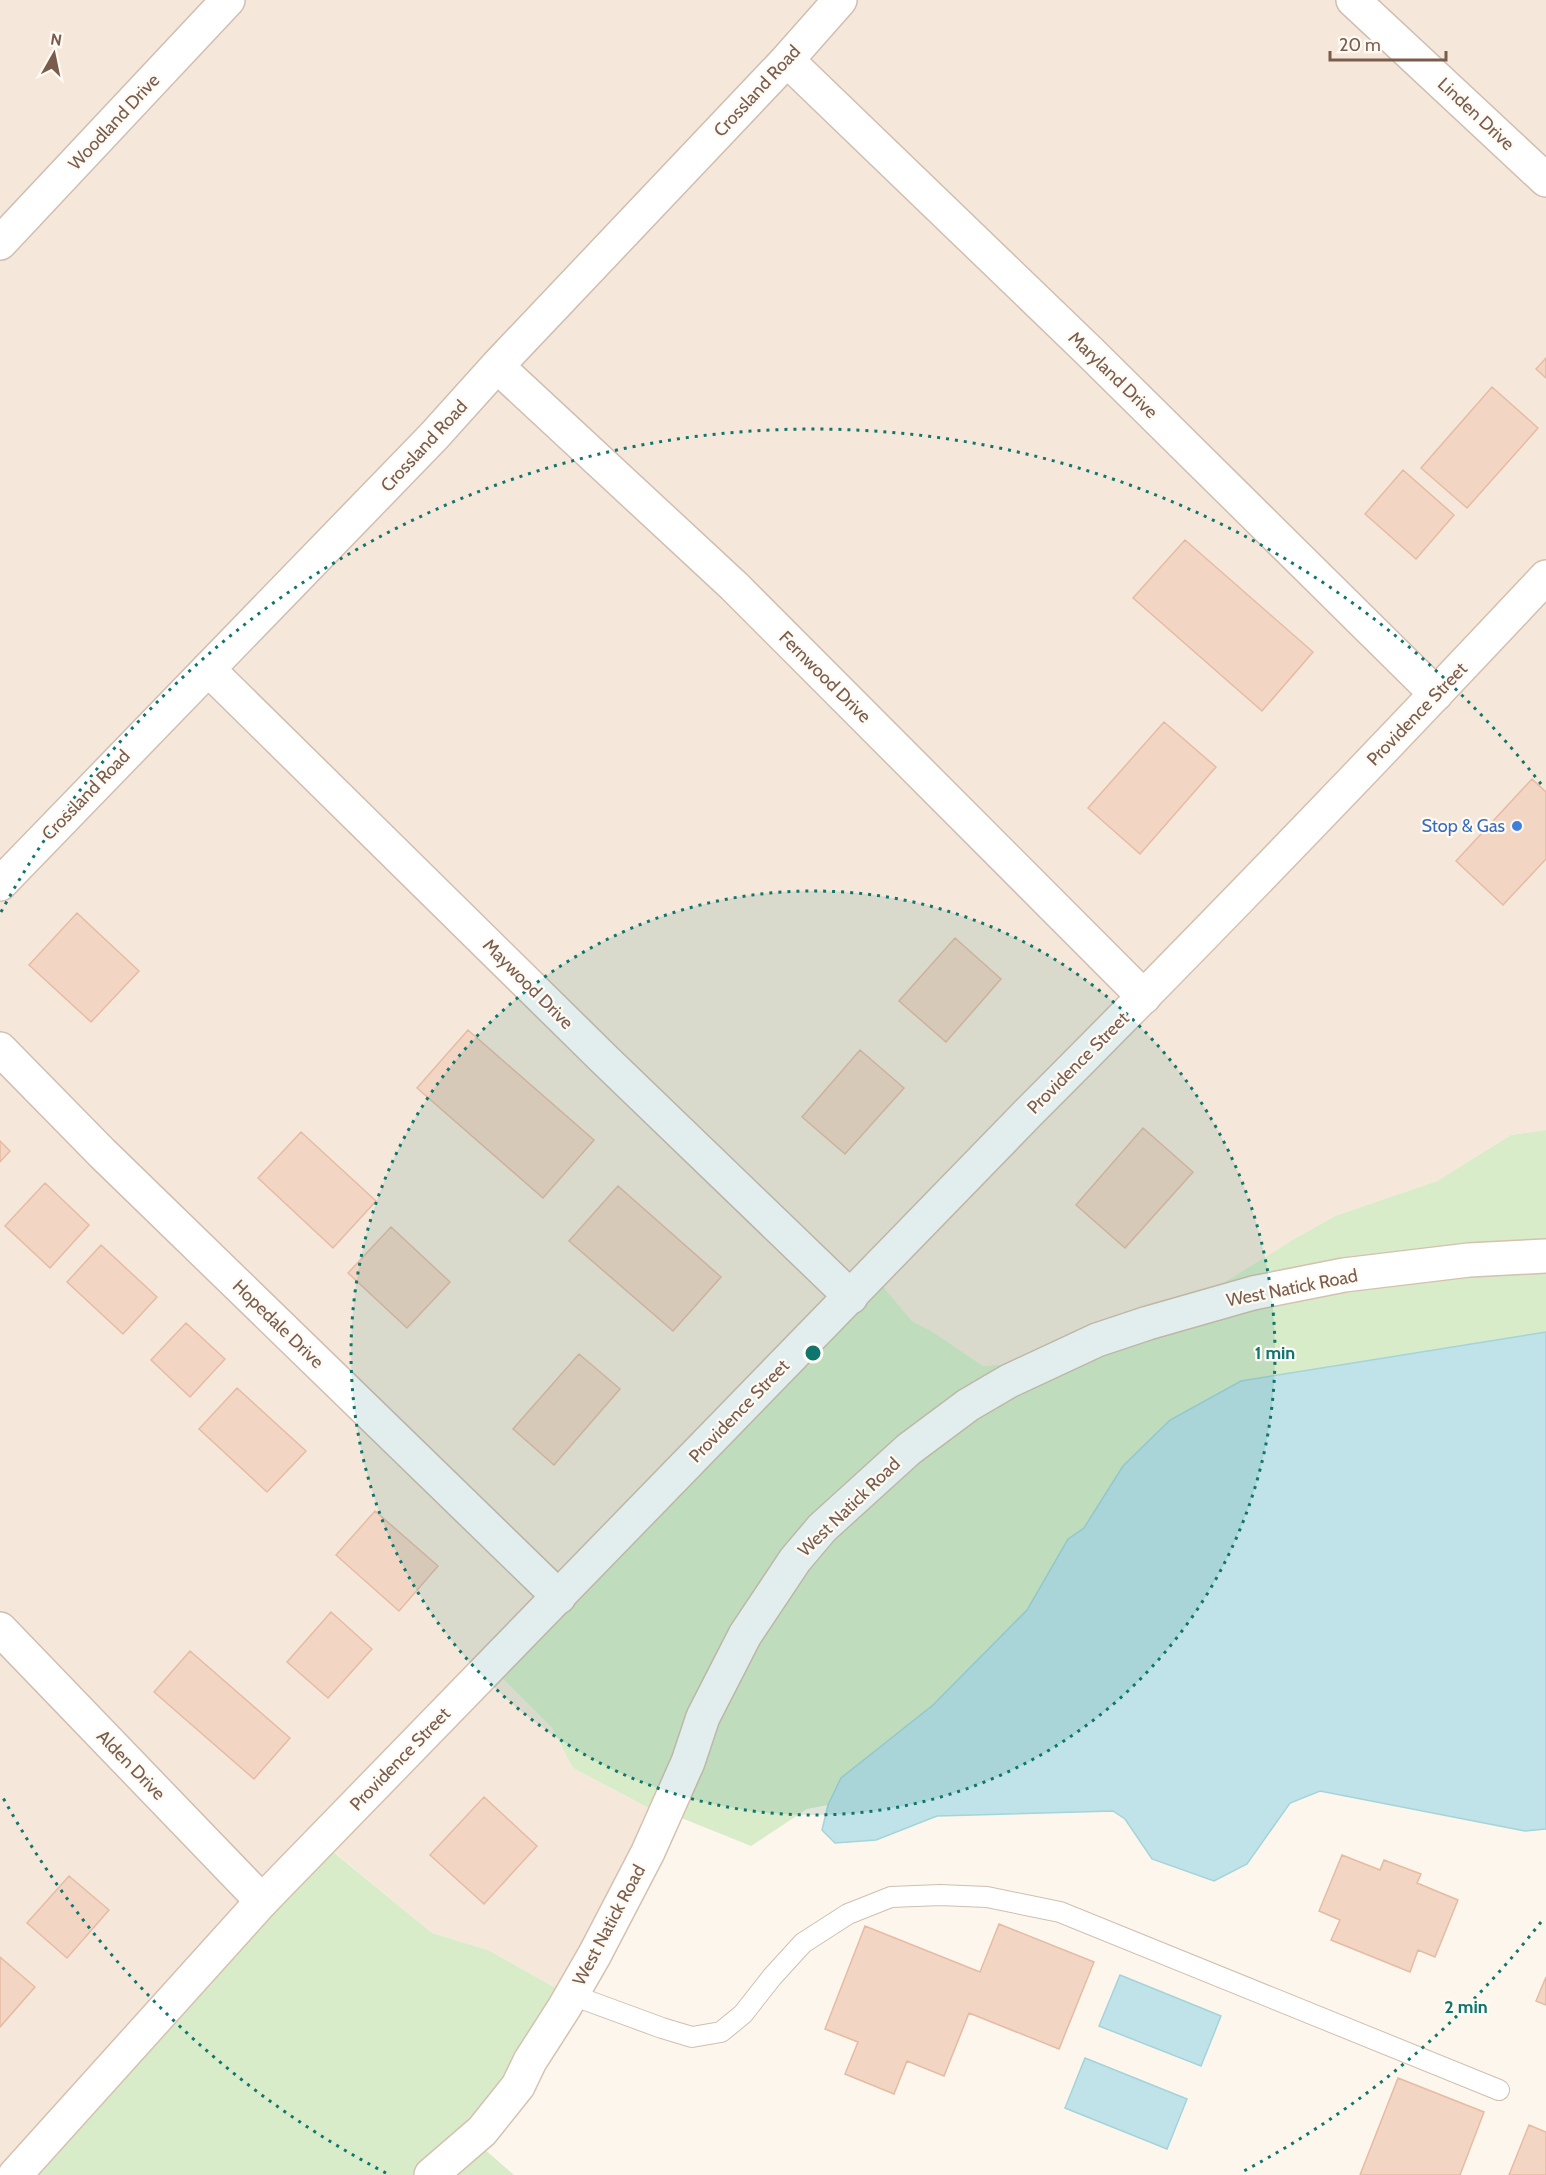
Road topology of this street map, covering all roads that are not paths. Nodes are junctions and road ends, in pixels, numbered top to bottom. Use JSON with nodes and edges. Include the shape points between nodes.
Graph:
{"nodes":[{"id":1,"x":228,"y":0,"type":"edge"},
{"id":2,"x":840,"y":0,"type":"edge"},
{"id":3,"x":1353,"y":0,"type":"edge"},
{"id":4,"x":787,"y":60,"type":"junction"},
{"id":5,"x":1546,"y":180,"type":"edge"},
{"id":6,"x":0,"y":243,"type":"edge"},
{"id":7,"x":497,"y":366,"type":"junction"},
{"id":8,"x":1546,"y":577,"type":"edge"},
{"id":9,"x":208,"y":669,"type":"junction"},
{"id":10,"x":1436,"y":694,"type":"junction"},
{"id":11,"x":0,"y":884,"type":"edge"},
{"id":12,"x":1144,"y":997,"type":"junction"},
{"id":13,"x":0,"y":1049,"type":"edge"},
{"id":14,"x":1546,"y":1256,"type":"edge"},
{"id":15,"x":851,"y":1297,"type":"junction"},
{"id":16,"x":559,"y":1596,"type":"junction"},
{"id":17,"x":0,"y":1629,"type":"edge"},
{"id":18,"x":262,"y":1901,"type":"junction"},
{"id":19,"x":572,"y":1995,"type":"junction"},
{"id":20,"x":1499,"y":2090,"type":"dead end"},
{"id":21,"x":15,"y":2175,"type":"edge"},
{"id":22,"x":431,"y":2175,"type":"edge"}],
"edges":[{"from":1,"to":6,"type":"street","name":"Woodland Drive"},
{"from":2,"to":4,"type":"street","name":"Crossland Road"},
{"from":3,"to":5,"type":"street","name":"Linden Drive"},
{"from":4,"to":7,"type":"street","name":"Crossland Road"},
{"from":4,"to":10,"type":"street","name":"Maryland Drive"},
{"from":7,"to":9,"type":"street","name":"Crossland Road"},
{"from":7,"to":12,"type":"street","name":"Fernwood Drive","via":[[734,586]]},
{"from":8,"to":10,"type":"street","name":"Providence Street"},
{"from":9,"to":11,"type":"street","name":"Crossland Road"},
{"from":9,"to":15,"type":"street","name":"Maywood Drive"},
{"from":10,"to":12,"type":"street","name":"Providence Street"},
{"from":12,"to":15,"type":"street","name":"Providence Street"},
{"from":13,"to":16,"type":"street","name":"Hopedale Drive"},
{"from":14,"to":19,"type":"street","name":"West Natick Road","via":[[1469,1260],[1344,1275],[1252,1293],[1148,1323],[1097,1340],[1008,1381],[909,1449],[822,1528],[795,1560],[746,1635],[703,1717],[688,1762],[648,1852]]},
{"from":15,"to":16,"type":"street","name":"Providence Street"},
{"from":16,"to":18,"type":"street","name":"Providence Street"},
{"from":17,"to":18,"type":"street","name":"Alden Drive"},
{"from":18,"to":21,"type":"street","name":"Providence Street"},
{"from":19,"to":20,"type":"lane","via":[[692,2037],[721,2032],[743,2014],[803,1943],[848,1914],[891,1897],[987,1897],[1060,1912]]},
{"from":19,"to":22,"type":"street","name":"West Natick Road","via":[[518,2086],[482,2131]]}]}
